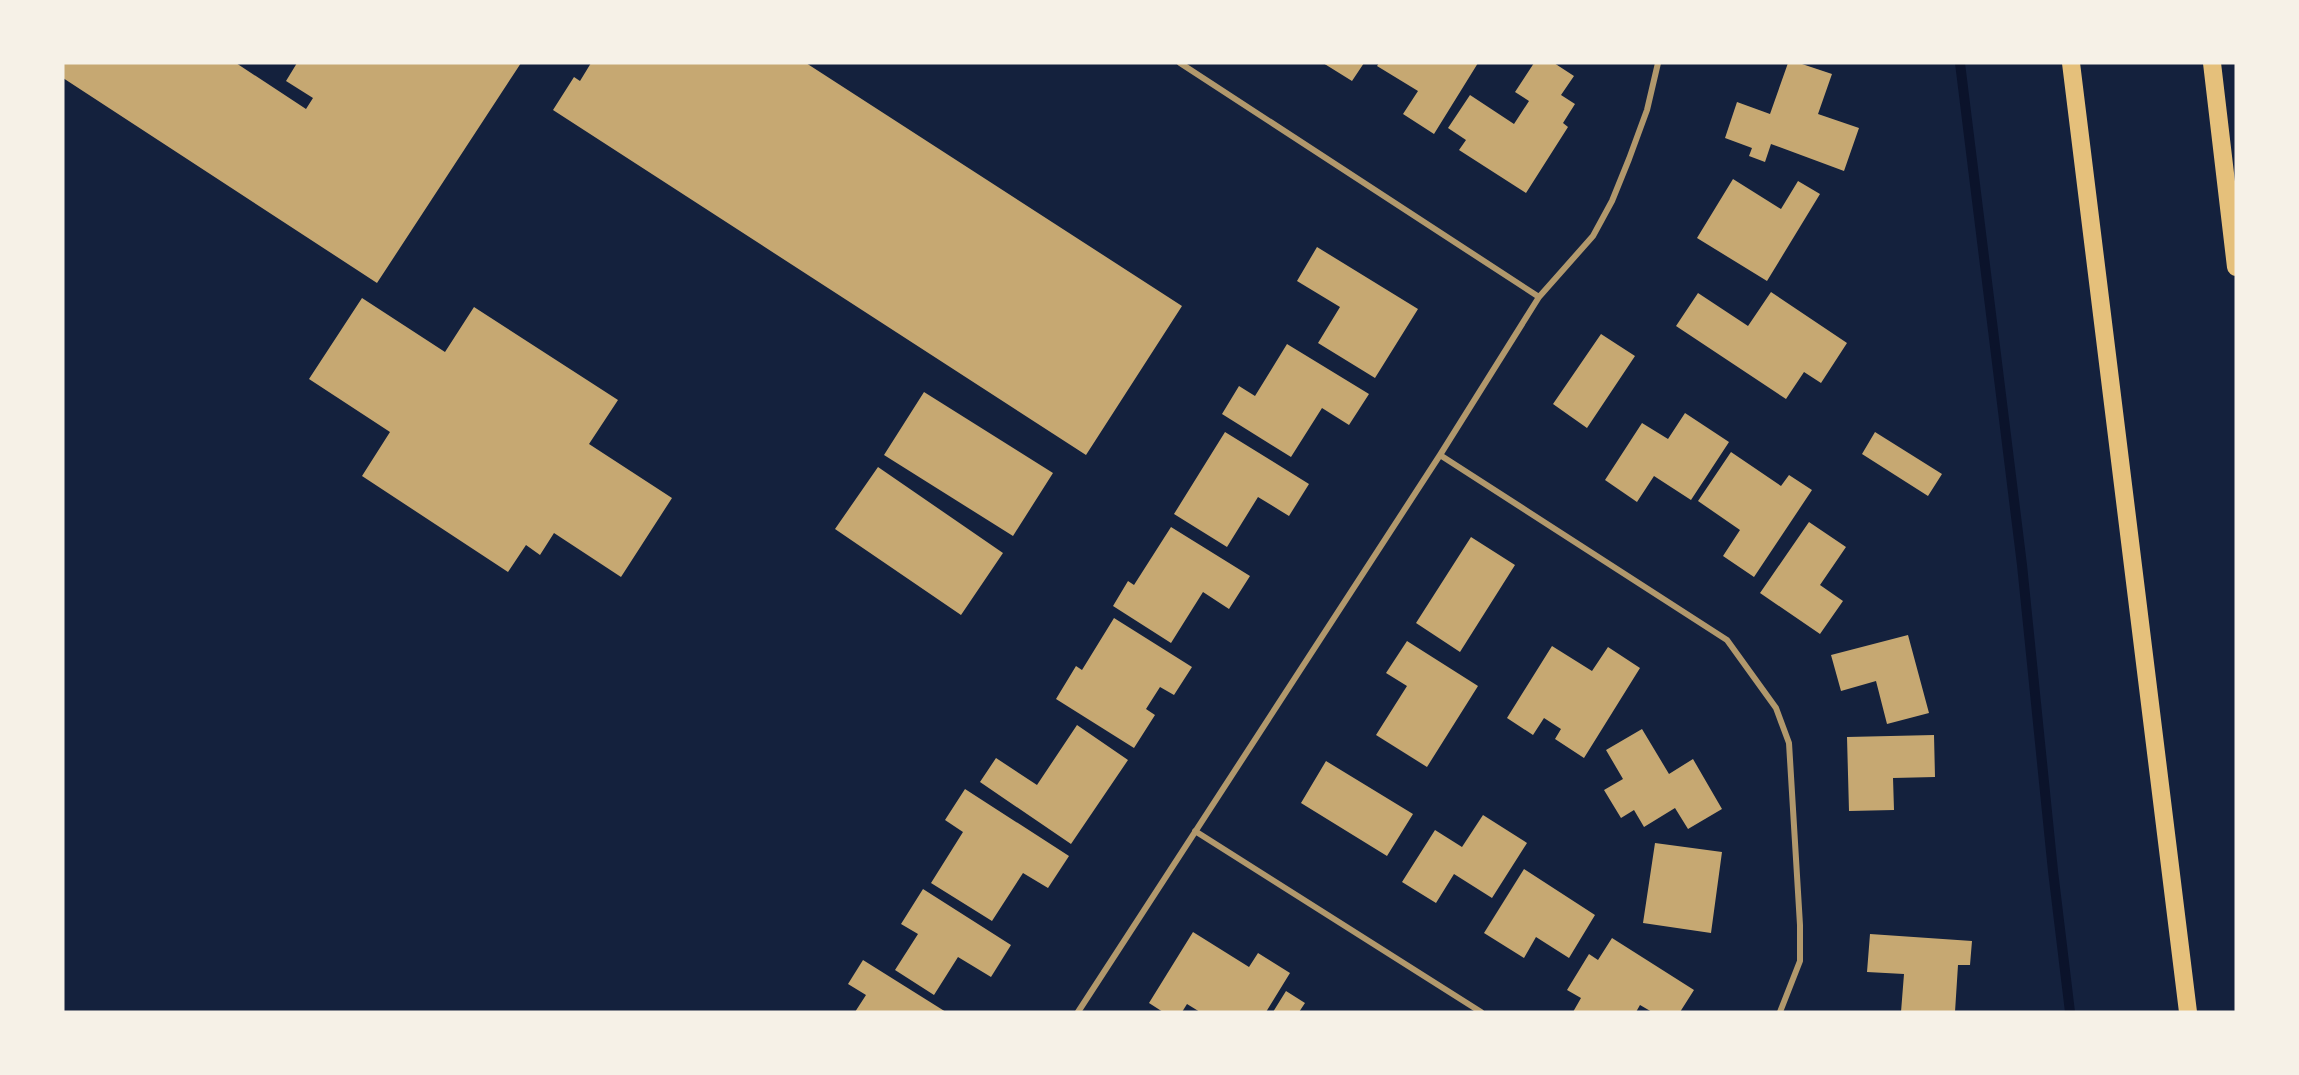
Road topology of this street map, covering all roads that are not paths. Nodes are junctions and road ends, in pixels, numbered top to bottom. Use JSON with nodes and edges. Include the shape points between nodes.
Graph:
{"nodes":[{"id":1,"x":1180,"y":63,"type":"edge"},
{"id":2,"x":1658,"y":63,"type":"edge"},
{"id":3,"x":2072,"y":63,"type":"edge"},
{"id":4,"x":2212,"y":63,"type":"edge"},
{"id":5,"x":2236,"y":267,"type":"edge"},
{"id":6,"x":1539,"y":297,"type":"junction"},
{"id":7,"x":1440,"y":455,"type":"junction"},
{"id":8,"x":1195,"y":831,"type":"junction"},
{"id":9,"x":1078,"y":1012,"type":"edge"},
{"id":10,"x":1481,"y":1012,"type":"edge"},
{"id":11,"x":1780,"y":1012,"type":"edge"},
{"id":12,"x":2188,"y":1012,"type":"edge"}],
"edges":[{"from":1,"to":6,"type":"street"},
{"from":2,"to":6,"type":"street","via":[[1647,110],[1612,201],[1593,236]]},
{"from":3,"to":12,"type":"highway"},
{"from":4,"to":5,"type":"highway"},
{"from":6,"to":7,"type":"street"},
{"from":7,"to":8,"type":"street"},
{"from":7,"to":11,"type":"street","via":[[1727,640],[1776,708],[1789,743],[1800,925],[1800,961]]},
{"from":8,"to":9,"type":"street"},
{"from":8,"to":10,"type":"street"}]}
